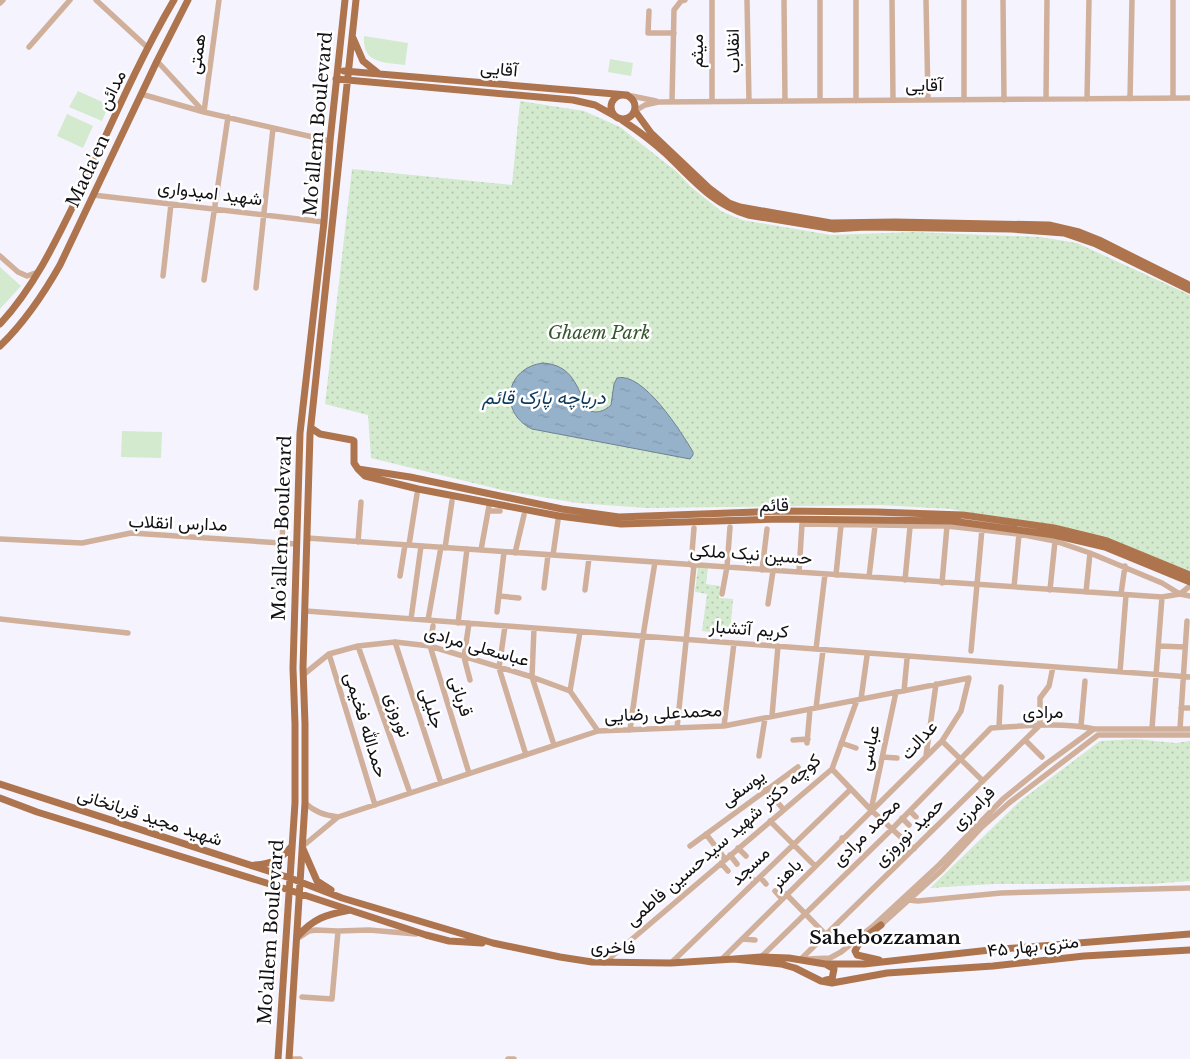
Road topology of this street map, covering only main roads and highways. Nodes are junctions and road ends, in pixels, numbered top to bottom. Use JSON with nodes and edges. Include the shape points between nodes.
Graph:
{"nodes":[{"id":1,"x":174,"y":0,"type":"edge"},
{"id":2,"x":188,"y":0,"type":"edge"},
{"id":3,"x":345,"y":0,"type":"edge"},
{"id":4,"x":356,"y":0,"type":"edge"},
{"id":5,"x":353,"y":36,"type":"junction"},
{"id":6,"x":337,"y":70,"type":"junction"},
{"id":7,"x":348,"y":71,"type":"junction"},
{"id":8,"x":381,"y":74,"type":"junction"},
{"id":9,"x":336,"y":79,"type":"junction"},
{"id":10,"x":347,"y":80,"type":"junction"},
{"id":11,"x":361,"y":81,"type":"junction"},
{"id":12,"x":346,"y":93,"type":"junction"},
{"id":13,"x":627,"y":95,"type":"junction"},
{"id":14,"x":635,"y":111,"type":"junction"},
{"id":15,"x":615,"y":116,"type":"junction"},
{"id":16,"x":622,"y":120,"type":"junction"},
{"id":17,"x":666,"y":150,"type":"junction"},
{"id":18,"x":1190,"y":285,"type":"edge"},
{"id":19,"x":1190,"y":290,"type":"edge"},
{"id":20,"x":0,"y":324,"type":"edge"},
{"id":21,"x":0,"y":346,"type":"edge"},
{"id":22,"x":311,"y":428,"type":"junction"},
{"id":23,"x":358,"y":469,"type":"junction"},
{"id":24,"x":1190,"y":575,"type":"edge"},
{"id":25,"x":1190,"y":582,"type":"edge"},
{"id":26,"x":0,"y":784,"type":"edge"},
{"id":27,"x":0,"y":798,"type":"edge"},
{"id":28,"x":106,"y":819,"type":"junction"},
{"id":29,"x":118,"y":823,"type":"junction"},
{"id":30,"x":131,"y":827,"type":"junction"},
{"id":31,"x":101,"y":833,"type":"junction"},
{"id":32,"x":115,"y":837,"type":"junction"},
{"id":33,"x":127,"y":841,"type":"junction"},
{"id":34,"x":292,"y":845,"type":"junction"},
{"id":35,"x":303,"y":848,"type":"junction"},
{"id":36,"x":249,"y":865,"type":"junction"},
{"id":37,"x":290,"y":878,"type":"junction"},
{"id":38,"x":300,"y":882,"type":"junction"},
{"id":39,"x":289,"y":890,"type":"junction"},
{"id":40,"x":299,"y":894,"type":"junction"},
{"id":41,"x":342,"y":898,"type":"junction"},
{"id":42,"x":350,"y":910,"type":"junction"},
{"id":43,"x":880,"y":925,"type":"road end"},
{"id":44,"x":1190,"y":934,"type":"edge"},
{"id":45,"x":296,"y":939,"type":"junction"},
{"id":46,"x":494,"y":943,"type":"junction"},
{"id":47,"x":1190,"y":950,"type":"edge"},
{"id":48,"x":734,"y":959,"type":"junction"},
{"id":49,"x":886,"y":962,"type":"junction"},
{"id":50,"x":825,"y":964,"type":"junction"},
{"id":51,"x":821,"y":981,"type":"junction"},
{"id":52,"x":278,"y":1059,"type":"edge"},
{"id":53,"x":289,"y":1059,"type":"edge"}],
"edges":[{"from":1,"to":20,"type":"main road","name":"مدائن","via":[[40,271]]},
{"from":2,"to":21,"type":"main road","name":"Mada'en","via":[[60,265],[22,323]]},
{"from":3,"to":6,"type":"main road","name":"Mo'allem Boulevard"},
{"from":4,"to":5,"type":"main road","name":"Mo'allem Boulevard"},
{"from":5,"to":7,"type":"main road","name":"Mo'allem Boulevard"},
{"from":5,"to":8,"type":"main road","via":[[363,61]]},
{"from":6,"to":7,"type":"main road","name":"آقایی"},
{"from":6,"to":9,"type":"main road","name":"Mo'allem Boulevard"},
{"from":7,"to":8,"type":"main road","name":"آقایی"},
{"from":7,"to":10,"type":"main road","name":"Mo'allem Boulevard"},
{"from":8,"to":13,"type":"main road","name":"آقایی"},
{"from":9,"to":10,"type":"main road","name":"آقایی"},
{"from":9,"to":34,"type":"main road","name":"Mo'allem Boulevard","via":[[324,222],[300,433]]},
{"from":10,"to":11,"type":"main road","name":"آقایی"},
{"from":10,"to":12,"type":"main road","name":"Mo'allem Boulevard"},
{"from":11,"to":12,"type":"main road"},
{"from":11,"to":15,"type":"main road","name":"آقایی","via":[[573,100],[595,105]]},
{"from":12,"to":22,"type":"main road","name":"Mo'allem Boulevard"},
{"from":13,"to":14,"type":"main road","via":[[635,104]]},
{"from":13,"to":15,"type":"main road","via":[[619,95],[613,101],[611,109]]},
{"from":14,"to":16,"type":"main road","via":[[630,118]]},
{"from":14,"to":17,"type":"main road"},
{"from":15,"to":16,"type":"main road"},
{"from":16,"to":17,"type":"main road"},
{"from":17,"to":18,"type":"main road","via":[[717,196],[740,207],[831,223],[1048,225],[1099,240]]},
{"from":17,"to":19,"type":"main road","via":[[714,200],[748,215],[834,229],[1010,229],[1064,233],[1096,244]]},
{"from":22,"to":23,"type":"main road","via":[[320,434],[354,441],[353,457]]},
{"from":22,"to":35,"type":"main road","name":"Mo'allem Boulevard","via":[[303,675]]},
{"from":23,"to":24,"type":"main road","name":"قائم","via":[[619,517],[761,512],[963,515],[1091,536]]},
{"from":23,"to":25,"type":"main road","name":"قائم","via":[[365,476],[427,490],[559,516],[621,524],[781,519],[952,521],[1054,535],[1105,547]]},
{"from":26,"to":28,"type":"main road","name":"شهید مجید قربانخانی"},
{"from":27,"to":31,"type":"main road","name":"شهید مجید قربانخانی"},
{"from":28,"to":29,"type":"main road","name":"شهید مجید قربانخانی"},
{"from":28,"to":31,"type":"main road","via":[[109,824]]},
{"from":29,"to":30,"type":"main road","name":"شهید مجید قربانخانی"},
{"from":29,"to":32,"type":"main road"},
{"from":30,"to":33,"type":"main road","via":[[126,835]]},
{"from":30,"to":36,"type":"main road","name":"شهید مجید قربانخانی"},
{"from":31,"to":32,"type":"main road","name":"شهید مجید قربانخانی"},
{"from":32,"to":33,"type":"main road","name":"شهید مجید قربانخانی"},
{"from":33,"to":39,"type":"main road","name":"شهید مجید قربانخانی"},
{"from":34,"to":36,"type":"main road","via":[[271,863]]},
{"from":34,"to":37,"type":"main road","name":"Mo'allem Boulevard"},
{"from":35,"to":38,"type":"main road","name":"Mo'allem Boulevard"},
{"from":35,"to":41,"type":"main road","via":[[317,881]]},
{"from":36,"to":37,"type":"main road","name":"شهید مجید قربانخانی"},
{"from":37,"to":38,"type":"main road","name":"فاخری"},
{"from":37,"to":39,"type":"main road","name":"Mo'allem Boulevard"},
{"from":38,"to":40,"type":"main road","name":"Mo'allem Boulevard"},
{"from":38,"to":41,"type":"main road","name":"فاخری"},
{"from":39,"to":40,"type":"main road","name":"شهید مجید قربانخانی"},
{"from":39,"to":52,"type":"main road","name":"Mo'allem Boulevard"},
{"from":40,"to":42,"type":"main road","name":"فاخری"},
{"from":40,"to":45,"type":"main road","name":"Mo'allem Boulevard"},
{"from":41,"to":46,"type":"main road","name":"فاخری"},
{"from":42,"to":45,"type":"main road","via":[[319,917]]},
{"from":42,"to":46,"type":"main road","name":"فاخری","via":[[449,941]]},
{"from":43,"to":49,"type":"main road","via":[[860,941],[855,951],[857,956]]},
{"from":44,"to":49,"type":"main road","name":"۴۵ متری بهار"},
{"from":45,"to":53,"type":"main road","name":"Mo'allem Boulevard"},
{"from":46,"to":48,"type":"main road","name":"فاخری","via":[[604,963]]},
{"from":47,"to":51,"type":"main road","name":"۴۵ متری بهار","via":[[887,974],[832,983]]},
{"from":48,"to":50,"type":"main road","name":"فاخری","via":[[761,957]]},
{"from":48,"to":51,"type":"main road","name":"فاخری","via":[[780,964]]},
{"from":49,"to":50,"type":"main road","name":"۴۵ متری بهار"},
{"from":50,"to":51,"type":"main road","via":[[834,969],[834,976]]}]}
